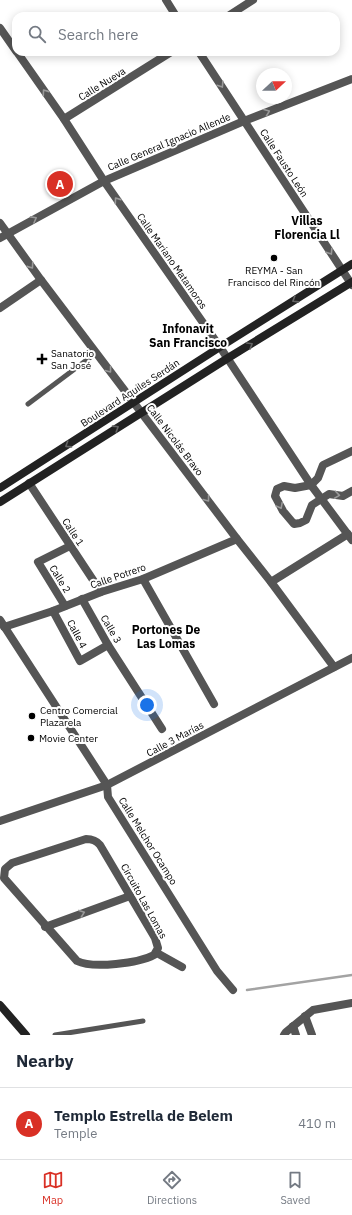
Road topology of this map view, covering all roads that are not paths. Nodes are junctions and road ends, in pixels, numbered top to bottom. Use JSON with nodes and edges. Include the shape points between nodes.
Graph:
{"nodes":[{"id":1,"x":166,"y":0,"type":"edge"},
{"id":2,"x":253,"y":0,"type":"edge"},
{"id":3,"x":174,"y":12,"type":"edge"},
{"id":4,"x":234,"y":12,"type":"edge"},
{"id":5,"x":0,"y":28,"type":"edge"},
{"id":6,"x":12,"y":46,"type":"edge"},
{"id":7,"x":19,"y":56,"type":"edge"},
{"id":8,"x":165,"y":56,"type":"edge"},
{"id":9,"x":202,"y":56,"type":"edge"},
{"id":10,"x":352,"y":79,"type":"edge"},
{"id":11,"x":64,"y":120,"type":"junction"},
{"id":12,"x":244,"y":121,"type":"junction"},
{"id":13,"x":104,"y":181,"type":"junction"},
{"id":14,"x":0,"y":223,"type":"edge"},
{"id":15,"x":8,"y":233,"type":"junction"},
{"id":16,"x":0,"y":238,"type":"edge"},
{"id":17,"x":352,"y":264,"type":"edge"},
{"id":18,"x":342,"y":270,"type":"junction"},
{"id":19,"x":41,"y":280,"type":"junction"},
{"id":20,"x":352,"y":284,"type":"edge"},
{"id":21,"x":0,"y":308,"type":"edge"},
{"id":22,"x":220,"y":346,"type":"junction"},
{"id":23,"x":96,"y":353,"type":"junction"},
{"id":24,"x":228,"y":358,"type":"junction"},
{"id":25,"x":133,"y":403,"type":"junction"},
{"id":26,"x":28,"y":404,"type":"dead end"},
{"id":27,"x":142,"y":412,"type":"junction"},
{"id":28,"x":352,"y":451,"type":"edge"},
{"id":29,"x":29,"y":483,"type":"junction"},
{"id":30,"x":311,"y":485,"type":"junction"},
{"id":31,"x":0,"y":488,"type":"edge"},
{"id":32,"x":352,"y":491,"type":"edge"},
{"id":33,"x":321,"y":498,"type":"junction"},
{"id":34,"x":0,"y":502,"type":"edge"},
{"id":35,"x":350,"y":537,"type":"edge"},
{"id":36,"x":237,"y":539,"type":"junction"},
{"id":37,"x":70,"y":546,"type":"junction"},
{"id":38,"x":143,"y":579,"type":"junction"},
{"id":39,"x":271,"y":582,"type":"junction"},
{"id":40,"x":101,"y":592,"type":"junction"},
{"id":41,"x":82,"y":599,"type":"junction"},
{"id":42,"x":65,"y":606,"type":"junction"},
{"id":43,"x":53,"y":611,"type":"junction"},
{"id":44,"x":2,"y":624,"type":"edge"},
{"id":45,"x":108,"y":645,"type":"junction"},
{"id":46,"x":352,"y":658,"type":"edge"},
{"id":47,"x":334,"y":667,"type":"junction"},
{"id":48,"x":214,"y":704,"type":"dead end"},
{"id":49,"x":162,"y":729,"type":"dead end"},
{"id":50,"x":107,"y":786,"type":"junction"},
{"id":51,"x":0,"y":821,"type":"edge"},
{"id":52,"x":2,"y":868,"type":"edge"},
{"id":53,"x":2,"y":879,"type":"edge"},
{"id":54,"x":130,"y":896,"type":"junction"},
{"id":55,"x":45,"y":926,"type":"junction"},
{"id":56,"x":156,"y":953,"type":"junction"},
{"id":57,"x":182,"y":967,"type":"dead end"},
{"id":58,"x":233,"y":990,"type":"dead end"},
{"id":59,"x":352,"y":1003,"type":"edge"},
{"id":60,"x":0,"y":1004,"type":"edge"},
{"id":61,"x":305,"y":1016,"type":"junction"},
{"id":62,"x":143,"y":1021,"type":"dead end"},
{"id":63,"x":293,"y":1026,"type":"junction"},
{"id":64,"x":285,"y":1033,"type":"edge"},
{"id":65,"x":26,"y":1035,"type":"edge"},
{"id":66,"x":55,"y":1035,"type":"edge"},
{"id":67,"x":296,"y":1035,"type":"edge"},
{"id":68,"x":312,"y":1035,"type":"edge"}],
"edges":[{"from":1,"to":3,"type":"street"},
{"from":2,"to":4,"type":"street"},
{"from":5,"to":6,"type":"street","name":"Calle Mariano Matamoros"},
{"from":11,"to":7,"type":"street","name":"Calle Mariano Matamoros","one_way":true},
{"from":8,"to":11,"type":"street","name":"Calle Nueva"},
{"from":9,"to":12,"type":"street","name":"Calle Fausto León","one_way":true},
{"from":12,"to":10,"type":"street","name":"Calle General Ignacio Allende","one_way":true},
{"from":11,"to":13,"type":"street","name":"Calle Mariano Matamoros"},
{"from":12,"to":13,"type":"street","name":"Calle General Ignacio Allende"},
{"from":12,"to":18,"type":"street","name":"Calle Fausto León","one_way":true},
{"from":15,"to":13,"type":"street","name":"Calle General Ignacio Allende","one_way":true},
{"from":22,"to":13,"type":"street","name":"Calle Mariano Matamoros","one_way":true},
{"from":14,"to":15,"type":"street","name":"Calle Nicolás Bravo"},
{"from":15,"to":16,"type":"street","name":"Calle General Ignacio Allende"},
{"from":15,"to":19,"type":"street","name":"Calle Nicolás Bravo","one_way":true},
{"from":17,"to":18,"type":"street","name":"Boulevard Aquiles Serdán"},
{"from":18,"to":20,"type":"street","name":"Calle Fausto León"},
{"from":18,"to":22,"type":"street","name":"Boulevard Aquiles Serdán","one_way":true},
{"from":19,"to":21,"type":"street"},
{"from":19,"to":23,"type":"street","name":"Calle Nicolás Bravo"},
{"from":24,"to":20,"type":"street","one_way":true},
{"from":22,"to":24,"type":"street","name":"Calle Mariano Matamoros"},
{"from":22,"to":25,"type":"street","name":"Boulevard Aquiles Serdán"},
{"from":23,"to":25,"type":"street","name":"Calle Nicolás Bravo","one_way":true},
{"from":23,"to":26,"type":"lane"},
{"from":24,"to":27,"type":"street"},
{"from":24,"to":30,"type":"street","name":"Calle Mariano Matamoros"},
{"from":25,"to":27,"type":"street","name":"Calle Nicolás Bravo"},
{"from":25,"to":31,"type":"street","name":"Boulevard Aquiles Serdán","one_way":true},
{"from":29,"to":27,"type":"street","one_way":true},
{"from":27,"to":36,"type":"street","name":"Calle Nicolás Bravo","one_way":true},
{"from":28,"to":30,"type":"street","via":[[323,465],[318,478]]},
{"from":29,"to":34,"type":"street"},
{"from":29,"to":37,"type":"street","name":"Calle 1"},
{"from":30,"to":33,"type":"street","name":"Calle Mariano Matamoros"},
{"from":30,"to":33,"type":"street","one_way":true,"via":[[295,488],[284,486],[277,489],[275,496],[283,511],[294,524],[300,523],[306,520],[312,505]]},
{"from":33,"to":32,"type":"street","one_way":true,"via":[[329,494],[343,496]]},
{"from":33,"to":35,"type":"street","name":"Calle Mariano Matamoros"},
{"from":35,"to":39,"type":"street"},
{"from":36,"to":38,"type":"street","name":"Calle Potrero"},
{"from":36,"to":39,"type":"street","name":"Calle Nicolás Bravo"},
{"from":37,"to":40,"type":"street","name":"Calle 1"},
{"from":37,"to":42,"type":"street","name":"Calle 2","via":[[38,562]]},
{"from":38,"to":40,"type":"street","name":"Calle Potrero"},
{"from":38,"to":48,"type":"street"},
{"from":39,"to":47,"type":"street","name":"Calle Nicolás Bravo"},
{"from":40,"to":41,"type":"street","name":"Calle Potrero"},
{"from":41,"to":42,"type":"street","name":"Calle Potrero"},
{"from":41,"to":45,"type":"street","name":"Calle 3"},
{"from":42,"to":43,"type":"street","name":"Calle Potrero"},
{"from":43,"to":44,"type":"street","name":"Calle Potrero"},
{"from":43,"to":45,"type":"street","name":"Calle 4","via":[[80,660]]},
{"from":44,"to":50,"type":"street","name":"Calle Melchor Ocampo"},
{"from":45,"to":49,"type":"street","name":"Calle 3"},
{"from":46,"to":47,"type":"street","name":"Calle 3 Marías"},
{"from":47,"to":50,"type":"street","name":"Calle 3 Marías"},
{"from":50,"to":51,"type":"street","name":"Calle 3 Marías"},
{"from":50,"to":58,"type":"street","name":"Calle Melchor Ocampo","via":[[108,798],[217,971]]},
{"from":52,"to":53,"type":"street","name":"Circuito Las Lomas"},
{"from":52,"to":54,"type":"street","name":"Circuito Las Lomas","via":[[79,840],[91,839],[100,845]]},
{"from":53,"to":55,"type":"street","name":"Circuito Las Lomas"},
{"from":55,"to":54,"type":"street","one_way":true},
{"from":54,"to":56,"type":"street","name":"Circuito Las Lomas","via":[[155,938],[158,948]]},
{"from":55,"to":56,"type":"street","name":"Circuito Las Lomas","via":[[73,958],[82,964],[141,961]]},
{"from":56,"to":57,"type":"street"},
{"from":59,"to":61,"type":"street","via":[[313,1010]]},
{"from":60,"to":65,"type":"street"},
{"from":61,"to":63,"type":"street"},
{"from":61,"to":68,"type":"street"},
{"from":62,"to":66,"type":"lane"},
{"from":63,"to":64,"type":"street"},
{"from":63,"to":67,"type":"street"}]}
